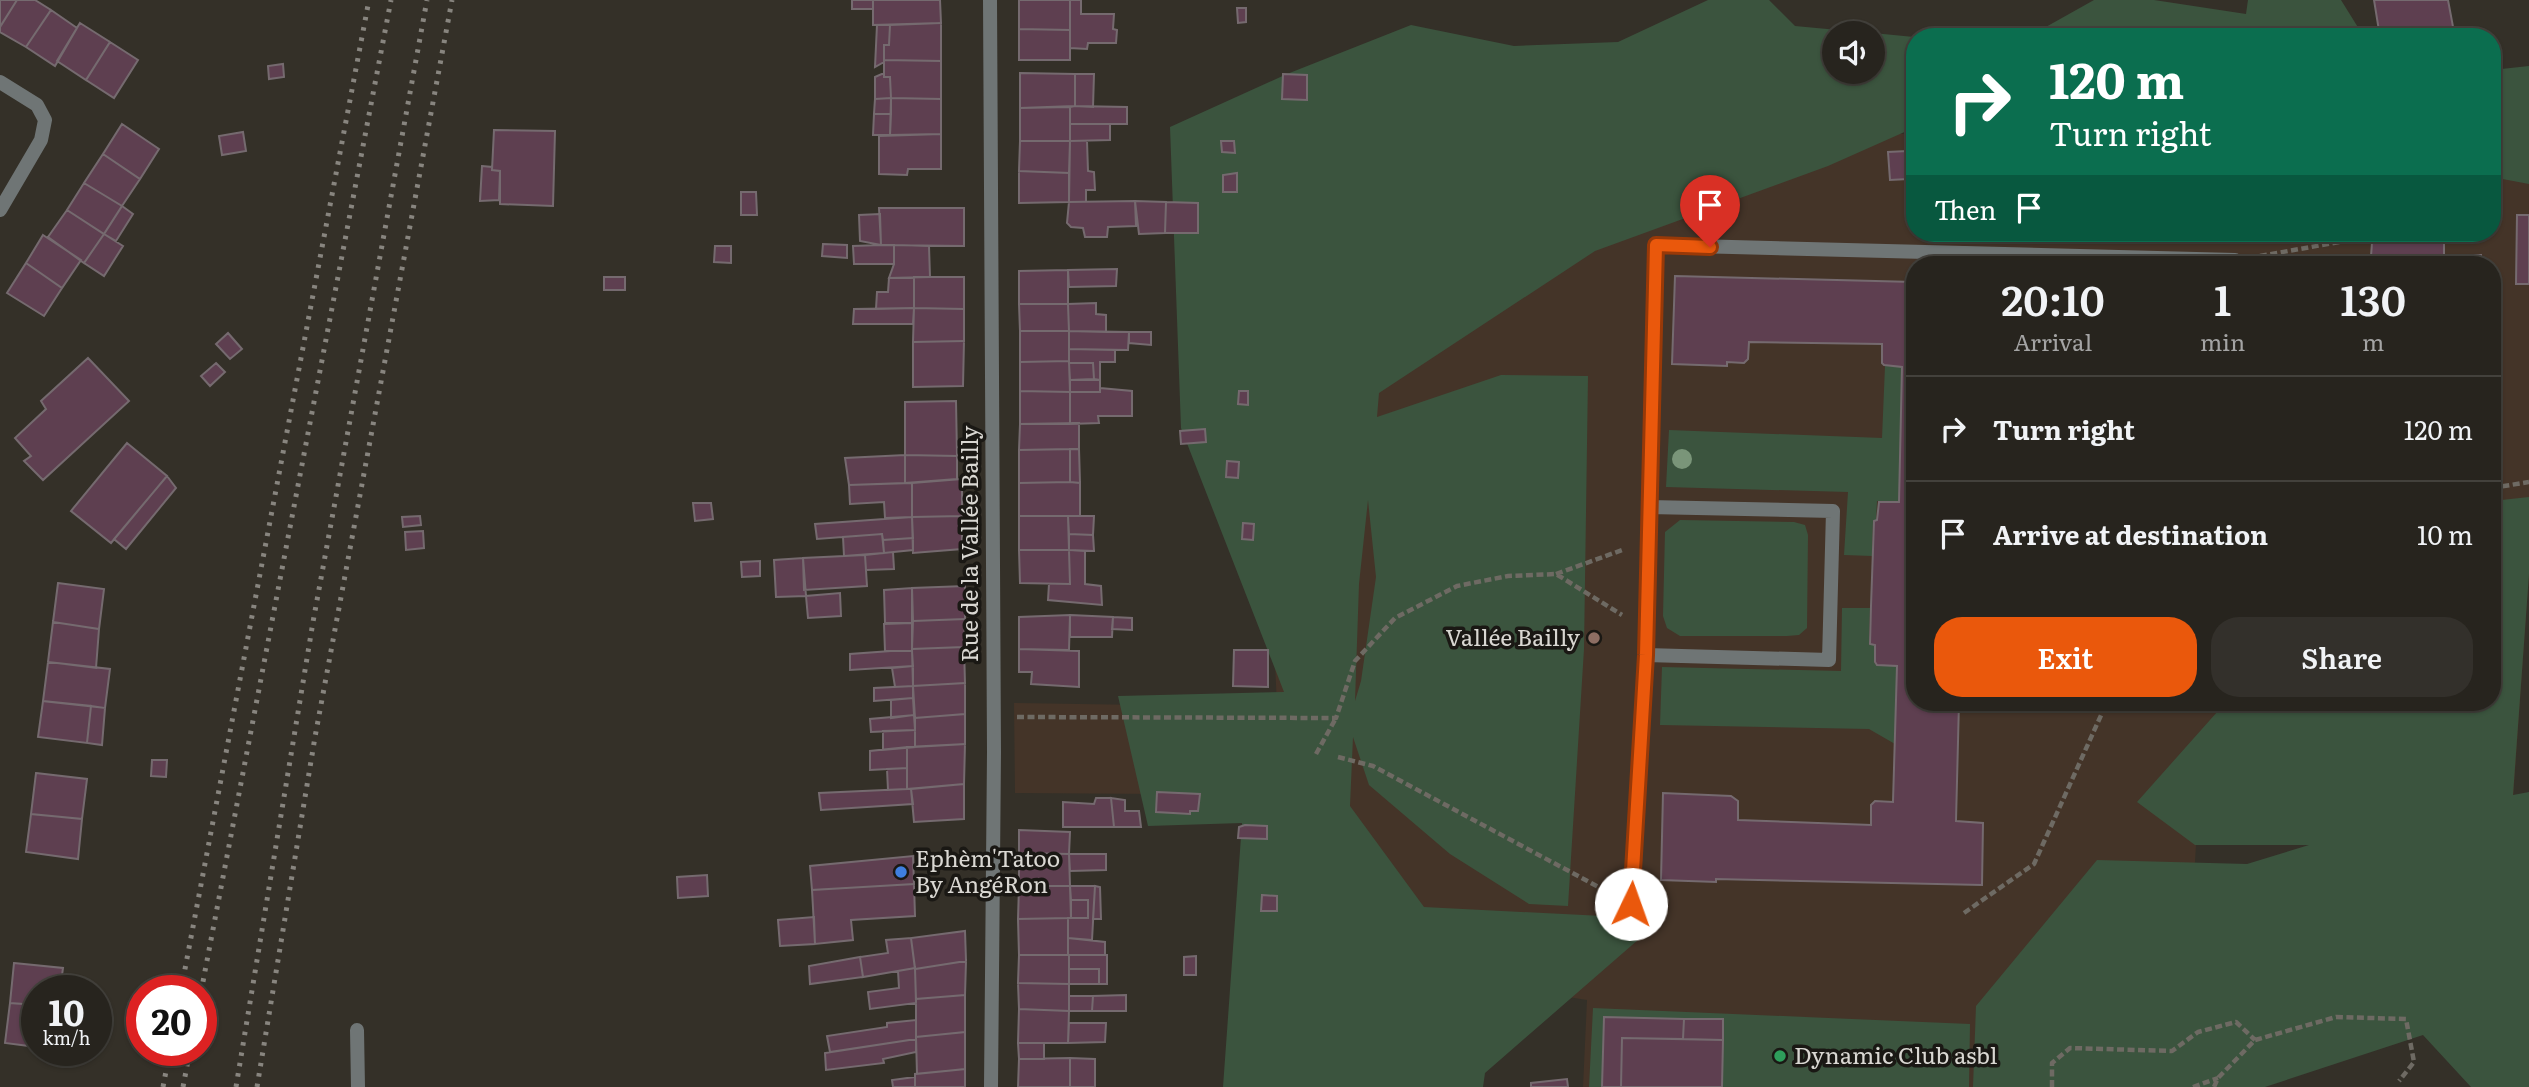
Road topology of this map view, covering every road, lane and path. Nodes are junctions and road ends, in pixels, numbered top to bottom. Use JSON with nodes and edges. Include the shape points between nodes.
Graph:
{"nodes":[{"id":1,"x":990,"y":0,"type":"edge"},
{"id":2,"x":0,"y":82,"type":"edge"},
{"id":3,"x":0,"y":211,"type":"edge"},
{"id":4,"x":2338,"y":242,"type":"edge"},
{"id":5,"x":2081,"y":256,"type":"edge"},
{"id":6,"x":2258,"y":256,"type":"edge"},
{"id":7,"x":2529,"y":482,"type":"edge"},
{"id":8,"x":2501,"y":487,"type":"edge"},
{"id":9,"x":1649,"y":507,"type":"junction"},
{"id":10,"x":1648,"y":540,"type":"junction"},
{"id":11,"x":1556,"y":574,"type":"junction"},
{"id":12,"x":1646,"y":631,"type":"junction"},
{"id":13,"x":1646,"y":655,"type":"junction"},
{"id":14,"x":2103,"y":711,"type":"edge"},
{"id":15,"x":993,"y":717,"type":"junction"},
{"id":16,"x":1336,"y":718,"type":"junction"},
{"id":17,"x":1316,"y":754,"type":"dead end"},
{"id":18,"x":1338,"y":757,"type":"dead end"},
{"id":19,"x":1631,"y":904,"type":"joint"},
{"id":20,"x":1964,"y":913,"type":"dead end"},
{"id":21,"x":357,"y":1030,"type":"dead end"},
{"id":22,"x":2255,"y":1040,"type":"junction"},
{"id":23,"x":2218,"y":1079,"type":"junction"},
{"id":24,"x":2399,"y":1081,"type":"dead end"},
{"id":25,"x":358,"y":1087,"type":"edge"},
{"id":26,"x":991,"y":1087,"type":"edge"},
{"id":27,"x":2052,"y":1087,"type":"edge"},
{"id":28,"x":2193,"y":1087,"type":"edge"},
{"id":29,"x":2214,"y":1087,"type":"edge"}],
"edges":[{"from":1,"to":15,"type":"street","name":"Rue de la Vallée Bailly"},
{"from":2,"to":3,"type":"street","via":[[37,105],[46,120],[41,140]]},
{"from":4,"to":6,"type":"path"},
{"from":5,"to":9,"type":"street","via":[[1656,245]]},
{"from":7,"to":8,"type":"path"},
{"from":9,"to":10,"type":"street"},
{"from":9,"to":13,"type":"street","via":[[1833,511],[1829,660]]},
{"from":10,"to":11,"type":"path"},
{"from":10,"to":12,"type":"street"},
{"from":11,"to":12,"type":"path"},
{"from":11,"to":16,"type":"path","via":[[1508,576],[1457,586],[1395,618],[1355,661]]},
{"from":12,"to":13,"type":"street"},
{"from":13,"to":19,"type":"street"},
{"from":14,"to":20,"type":"path","via":[[2034,863]]},
{"from":15,"to":16,"type":"path"},
{"from":15,"to":26,"type":"street","name":"Rue de la Vallée Bailly"},
{"from":16,"to":17,"type":"path"},
{"from":18,"to":19,"type":"path","via":[[1373,766]]},
{"from":21,"to":25,"type":"street"},
{"from":22,"to":23,"type":"path"},
{"from":22,"to":24,"type":"path","via":[[2336,1017],[2406,1019],[2414,1062]]},
{"from":22,"to":27,"type":"path","via":[[2236,1022],[2199,1032],[2172,1051],[2070,1048],[2052,1063]]},
{"from":23,"to":28,"type":"path"},
{"from":23,"to":29,"type":"path"}]}
